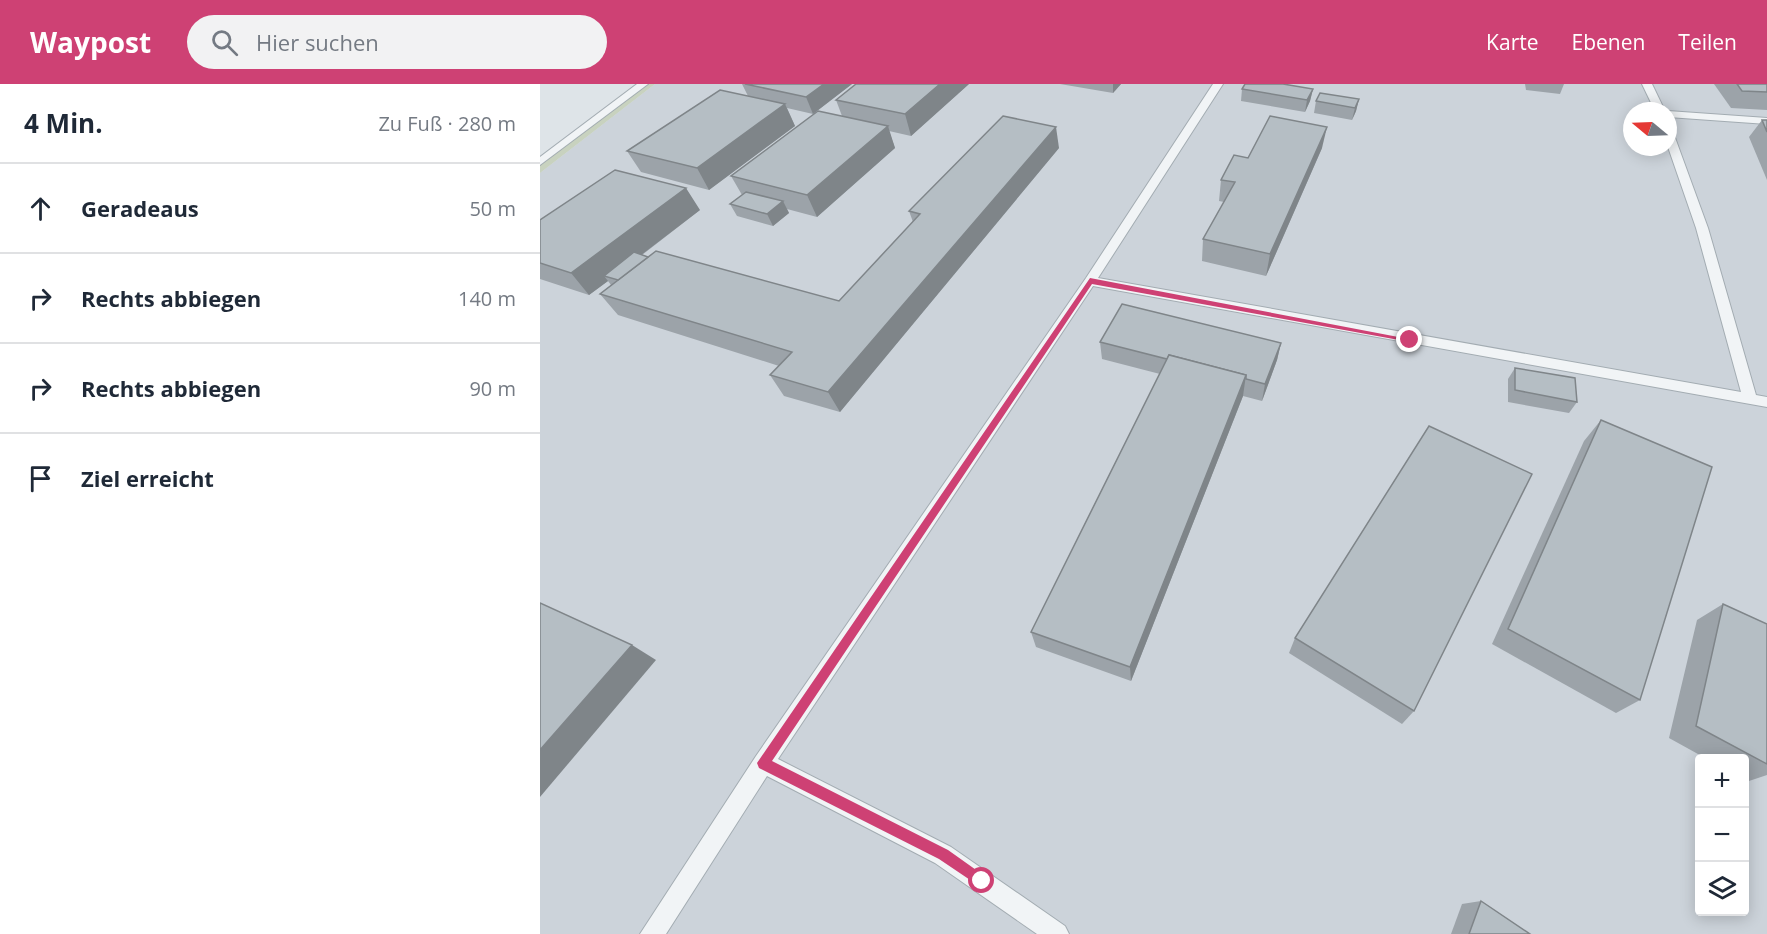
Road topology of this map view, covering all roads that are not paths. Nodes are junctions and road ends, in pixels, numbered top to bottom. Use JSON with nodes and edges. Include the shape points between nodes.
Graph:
{"nodes":[{"id":1,"x":643,"y":84,"type":"edge"},
{"id":2,"x":1218,"y":84,"type":"edge"},
{"id":3,"x":1647,"y":84,"type":"edge"},
{"id":4,"x":1656,"y":102,"type":"edge"},
{"id":5,"x":1677,"y":115,"type":"edge"},
{"id":6,"x":1767,"y":122,"type":"edge"},
{"id":7,"x":1676,"y":156,"type":"edge"},
{"id":8,"x":540,"y":162,"type":"edge"},
{"id":9,"x":1090,"y":281,"type":"junction"},
{"id":10,"x":1750,"y":399,"type":"junction"},
{"id":11,"x":1767,"y":402,"type":"edge"},
{"id":12,"x":764,"y":763,"type":"junction"},
{"id":13,"x":652,"y":934,"type":"edge"},
{"id":14,"x":1057,"y":934,"type":"edge"}],
"edges":[{"from":1,"to":8,"type":"lane"},
{"from":2,"to":9,"type":"lane"},
{"from":3,"to":4,"type":"lane"},
{"from":5,"to":6,"type":"lane"},
{"from":7,"to":10,"type":"lane","via":[[1702,228]]},
{"from":9,"to":10,"type":"lane"},
{"from":9,"to":12,"type":"lane"},
{"from":10,"to":11,"type":"lane"},
{"from":12,"to":13,"type":"lane"},
{"from":12,"to":14,"type":"lane","via":[[943,855]]}]}
